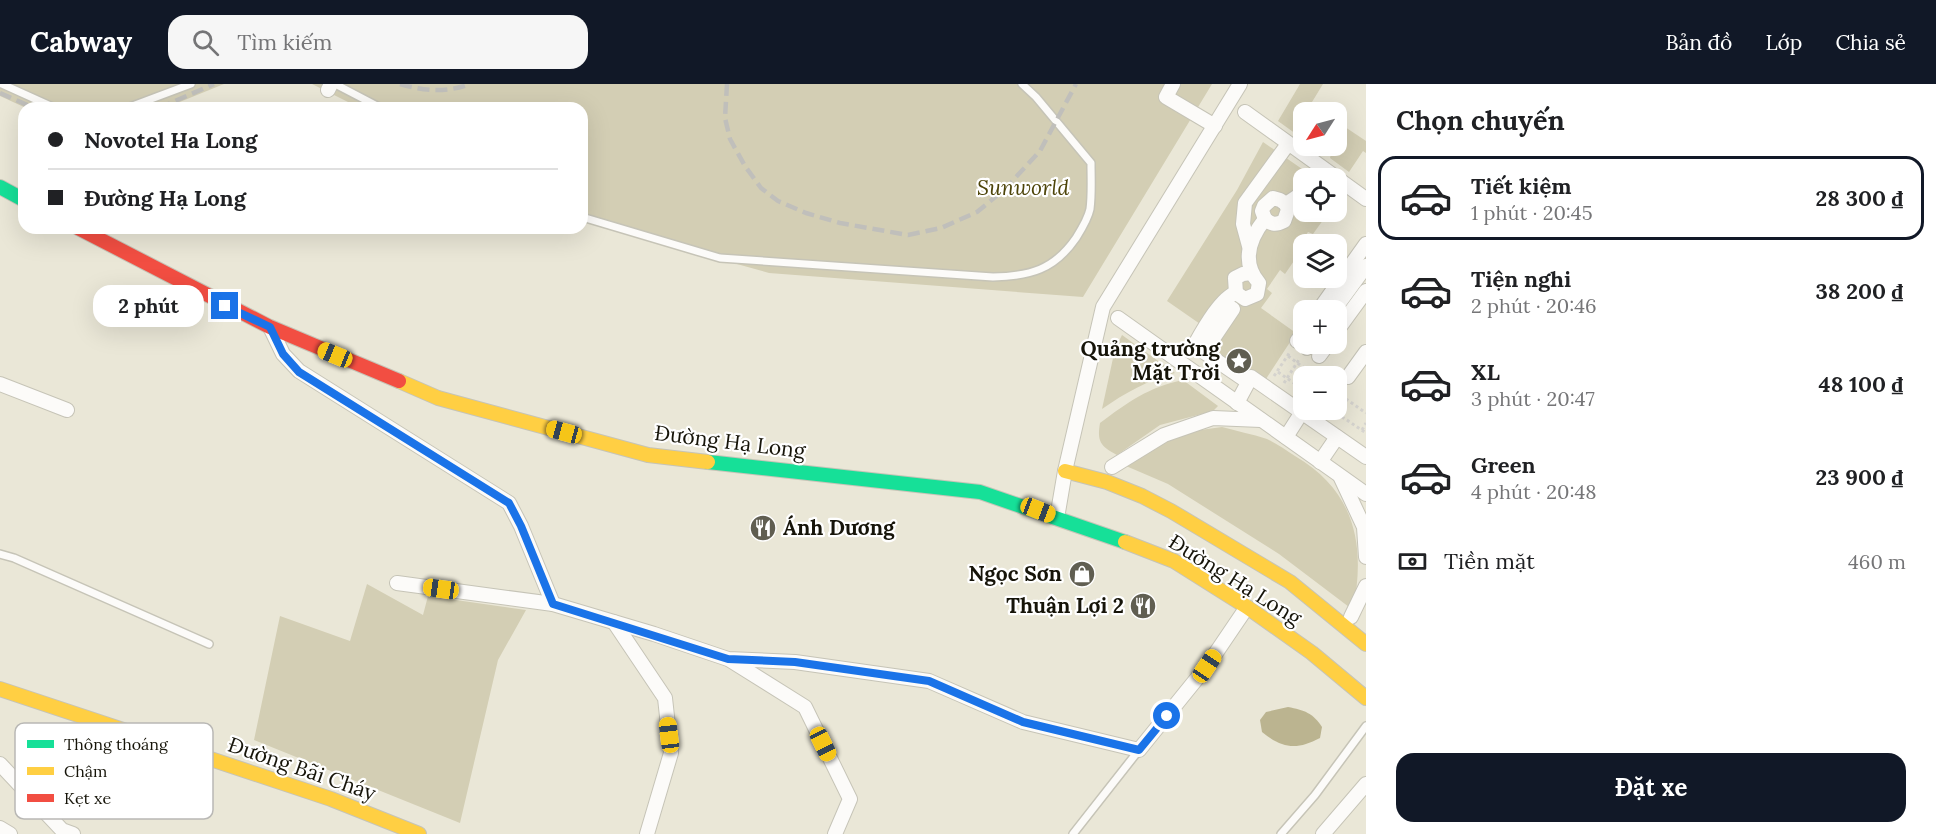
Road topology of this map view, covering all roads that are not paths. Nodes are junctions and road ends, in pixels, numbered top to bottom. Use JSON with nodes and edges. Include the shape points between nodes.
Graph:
{"nodes":[{"id":1,"x":2,"y":84,"type":"edge"},
{"id":2,"x":190,"y":84,"type":"edge"},
{"id":3,"x":1022,"y":84,"type":"edge"},
{"id":4,"x":1173,"y":84,"type":"edge"},
{"id":5,"x":1240,"y":84,"type":"edge"},
{"id":6,"x":331,"y":86,"type":"edge"},
{"id":7,"x":42,"y":102,"type":"edge"},
{"id":8,"x":143,"y":102,"type":"edge"},
{"id":9,"x":367,"y":102,"type":"edge"},
{"id":10,"x":1245,"y":112,"type":"dead end"},
{"id":11,"x":1215,"y":126,"type":"junction"},
{"id":12,"x":1288,"y":144,"type":"junction"},
{"id":13,"x":1314,"y":168,"type":"edge"},
{"id":14,"x":0,"y":187,"type":"edge"},
{"id":15,"x":1347,"y":188,"type":"edge"},
{"id":16,"x":18,"y":197,"type":"edge"},
{"id":17,"x":1293,"y":199,"type":"edge"},
{"id":18,"x":1366,"y":199,"type":"edge"},
{"id":19,"x":588,"y":219,"type":"edge"},
{"id":20,"x":90,"y":234,"type":"edge"},
{"id":21,"x":1366,"y":244,"type":"edge"},
{"id":22,"x":1249,"y":246,"type":"junction"},
{"id":23,"x":1366,"y":266,"type":"edge"},
{"id":24,"x":1251,"y":273,"type":"junction"},
{"id":25,"x":1366,"y":291,"type":"edge"},
{"id":26,"x":1236,"y":293,"type":"junction"},
{"id":27,"x":1326,"y":300,"type":"edge"},
{"id":28,"x":1341,"y":300,"type":"edge"},
{"id":29,"x":1347,"y":317,"type":"edge"},
{"id":30,"x":1118,"y":318,"type":"dead end"},
{"id":31,"x":270,"y":327,"type":"junction"},
{"id":32,"x":1366,"y":352,"type":"edge"},
{"id":33,"x":1348,"y":377,"type":"dead end"},
{"id":34,"x":1248,"y":382,"type":"junction"},
{"id":35,"x":0,"y":384,"type":"edge"},
{"id":36,"x":1237,"y":403,"type":"junction"},
{"id":37,"x":1293,"y":406,"type":"edge"},
{"id":38,"x":67,"y":410,"type":"dead end"},
{"id":39,"x":1261,"y":420,"type":"junction"},
{"id":40,"x":1297,"y":420,"type":"edge"},
{"id":41,"x":1313,"y":420,"type":"edge"},
{"id":42,"x":1286,"y":437,"type":"junction"},
{"id":43,"x":1337,"y":437,"type":"junction"},
{"id":44,"x":1366,"y":457,"type":"edge"},
{"id":45,"x":1320,"y":462,"type":"junction"},
{"id":46,"x":1112,"y":467,"type":"dead end"},
{"id":47,"x":1065,"y":471,"type":"junction"},
{"id":48,"x":1340,"y":476,"type":"junction"},
{"id":49,"x":1365,"y":492,"type":"edge"},
{"id":50,"x":1058,"y":518,"type":"junction"},
{"id":51,"x":0,"y":554,"type":"edge"},
{"id":52,"x":1366,"y":557,"type":"edge"},
{"id":53,"x":397,"y":583,"type":"dead end"},
{"id":54,"x":1366,"y":586,"type":"edge"},
{"id":55,"x":553,"y":604,"type":"junction"},
{"id":56,"x":1247,"y":607,"type":"junction"},
{"id":57,"x":1351,"y":617,"type":"dead end"},
{"id":58,"x":614,"y":622,"type":"junction"},
{"id":59,"x":209,"y":644,"type":"dead end"},
{"id":60,"x":1366,"y":644,"type":"edge"},
{"id":61,"x":728,"y":659,"type":"junction"},
{"id":62,"x":0,"y":688,"type":"edge"},
{"id":63,"x":1366,"y":698,"type":"edge"},
{"id":64,"x":104,"y":723,"type":"edge"},
{"id":65,"x":1366,"y":726,"type":"edge"},
{"id":66,"x":1139,"y":750,"type":"junction"},
{"id":67,"x":213,"y":759,"type":"edge"},
{"id":68,"x":0,"y":764,"type":"edge"},
{"id":69,"x":15,"y":780,"type":"edge"},
{"id":70,"x":1366,"y":784,"type":"edge"},
{"id":71,"x":52,"y":819,"type":"edge"},
{"id":72,"x":0,"y":828,"type":"edge"},
{"id":73,"x":10,"y":834,"type":"edge"},
{"id":74,"x":73,"y":834,"type":"edge"},
{"id":75,"x":419,"y":834,"type":"edge"},
{"id":76,"x":647,"y":834,"type":"edge"},
{"id":77,"x":835,"y":834,"type":"edge"},
{"id":78,"x":1073,"y":834,"type":"edge"},
{"id":79,"x":1281,"y":834,"type":"edge"},
{"id":80,"x":1323,"y":834,"type":"edge"}],
"edges":[{"from":1,"to":7,"type":"lane"},
{"from":2,"to":8,"type":"lane"},
{"from":3,"to":19,"type":"lane","via":[[1091,163],[1090,211],[1081,230],[1065,253],[1046,267],[1020,276],[720,258]]},
{"from":4,"to":11,"type":"street","via":[[1166,97]]},
{"from":5,"to":11,"type":"street"},
{"from":6,"to":9,"type":"lane"},
{"from":10,"to":12,"type":"street"},
{"from":11,"to":47,"type":"street","via":[[1103,307]]},
{"from":12,"to":13,"type":"street"},
{"from":12,"to":22,"type":"street","via":[[1245,204],[1243,224]]},
{"from":14,"to":16,"type":"main road"},
{"from":15,"to":18,"type":"street"},
{"from":17,"to":22,"type":"street","via":[[1286,204],[1284,221],[1271,224],[1265,219]]},
{"from":20,"to":31,"type":"main road","name":"Đường Hạ Long"},
{"from":21,"to":27,"type":"street"},
{"from":22,"to":24,"type":"street"},
{"from":23,"to":28,"type":"street"},
{"from":24,"to":26,"type":"street","via":[[1235,278]]},
{"from":24,"to":26,"type":"street","via":[[1259,283],[1257,294],[1245,299]]},
{"from":25,"to":29,"type":"street"},
{"from":26,"to":34,"type":"street","via":[[1227,298],[1194,346],[1198,349],[1228,306],[1233,309],[1204,352]]},
{"from":30,"to":36,"type":"street"},
{"from":31,"to":50,"type":"main road","name":"Đường Hạ Long","via":[[438,398],[648,455],[980,492]]},
{"from":31,"to":55,"type":"street","via":[[283,354],[299,372],[509,503]]},
{"from":32,"to":33,"type":"street"},
{"from":34,"to":36,"type":"street"},
{"from":34,"to":37,"type":"street","via":[[1251,377]]},
{"from":35,"to":38,"type":"street"},
{"from":36,"to":39,"type":"street"},
{"from":39,"to":42,"type":"street"},
{"from":39,"to":46,"type":"street","via":[[1213,418],[1164,435]]},
{"from":40,"to":42,"type":"street"},
{"from":41,"to":43,"type":"street"},
{"from":42,"to":45,"type":"street"},
{"from":43,"to":44,"type":"street"},
{"from":43,"to":45,"type":"street"},
{"from":45,"to":48,"type":"street"},
{"from":47,"to":50,"type":"street"},
{"from":47,"to":60,"type":"main road","via":[[1142,496],[1188,521],[1290,582]]},
{"from":48,"to":49,"type":"street"},
{"from":48,"to":52,"type":"street","via":[[1364,527]]},
{"from":50,"to":56,"type":"main road","name":"Đường Hạ Long","via":[[1174,561]]},
{"from":51,"to":59,"type":"lane"},
{"from":53,"to":55,"type":"street"},
{"from":54,"to":57,"type":"street"},
{"from":55,"to":58,"type":"street"},
{"from":56,"to":63,"type":"main road","name":"Đường Hạ Long"},
{"from":56,"to":66,"type":"street","via":[[1207,666]]},
{"from":58,"to":61,"type":"street"},
{"from":58,"to":76,"type":"street","via":[[665,698],[671,753]]},
{"from":61,"to":66,"type":"street","via":[[795,662],[929,681],[1023,722]]},
{"from":61,"to":77,"type":"street","via":[[805,707],[850,799]]},
{"from":62,"to":64,"type":"main road","name":"Đường Bãi Cháy"},
{"from":65,"to":79,"type":"lane"},
{"from":66,"to":78,"type":"lane"},
{"from":67,"to":75,"type":"main road","name":"Đường Bãi Cháy"},
{"from":68,"to":69,"type":"street"},
{"from":70,"to":80,"type":"street"},
{"from":71,"to":74,"type":"street","via":[[62,830]]},
{"from":72,"to":73,"type":"street"}]}
